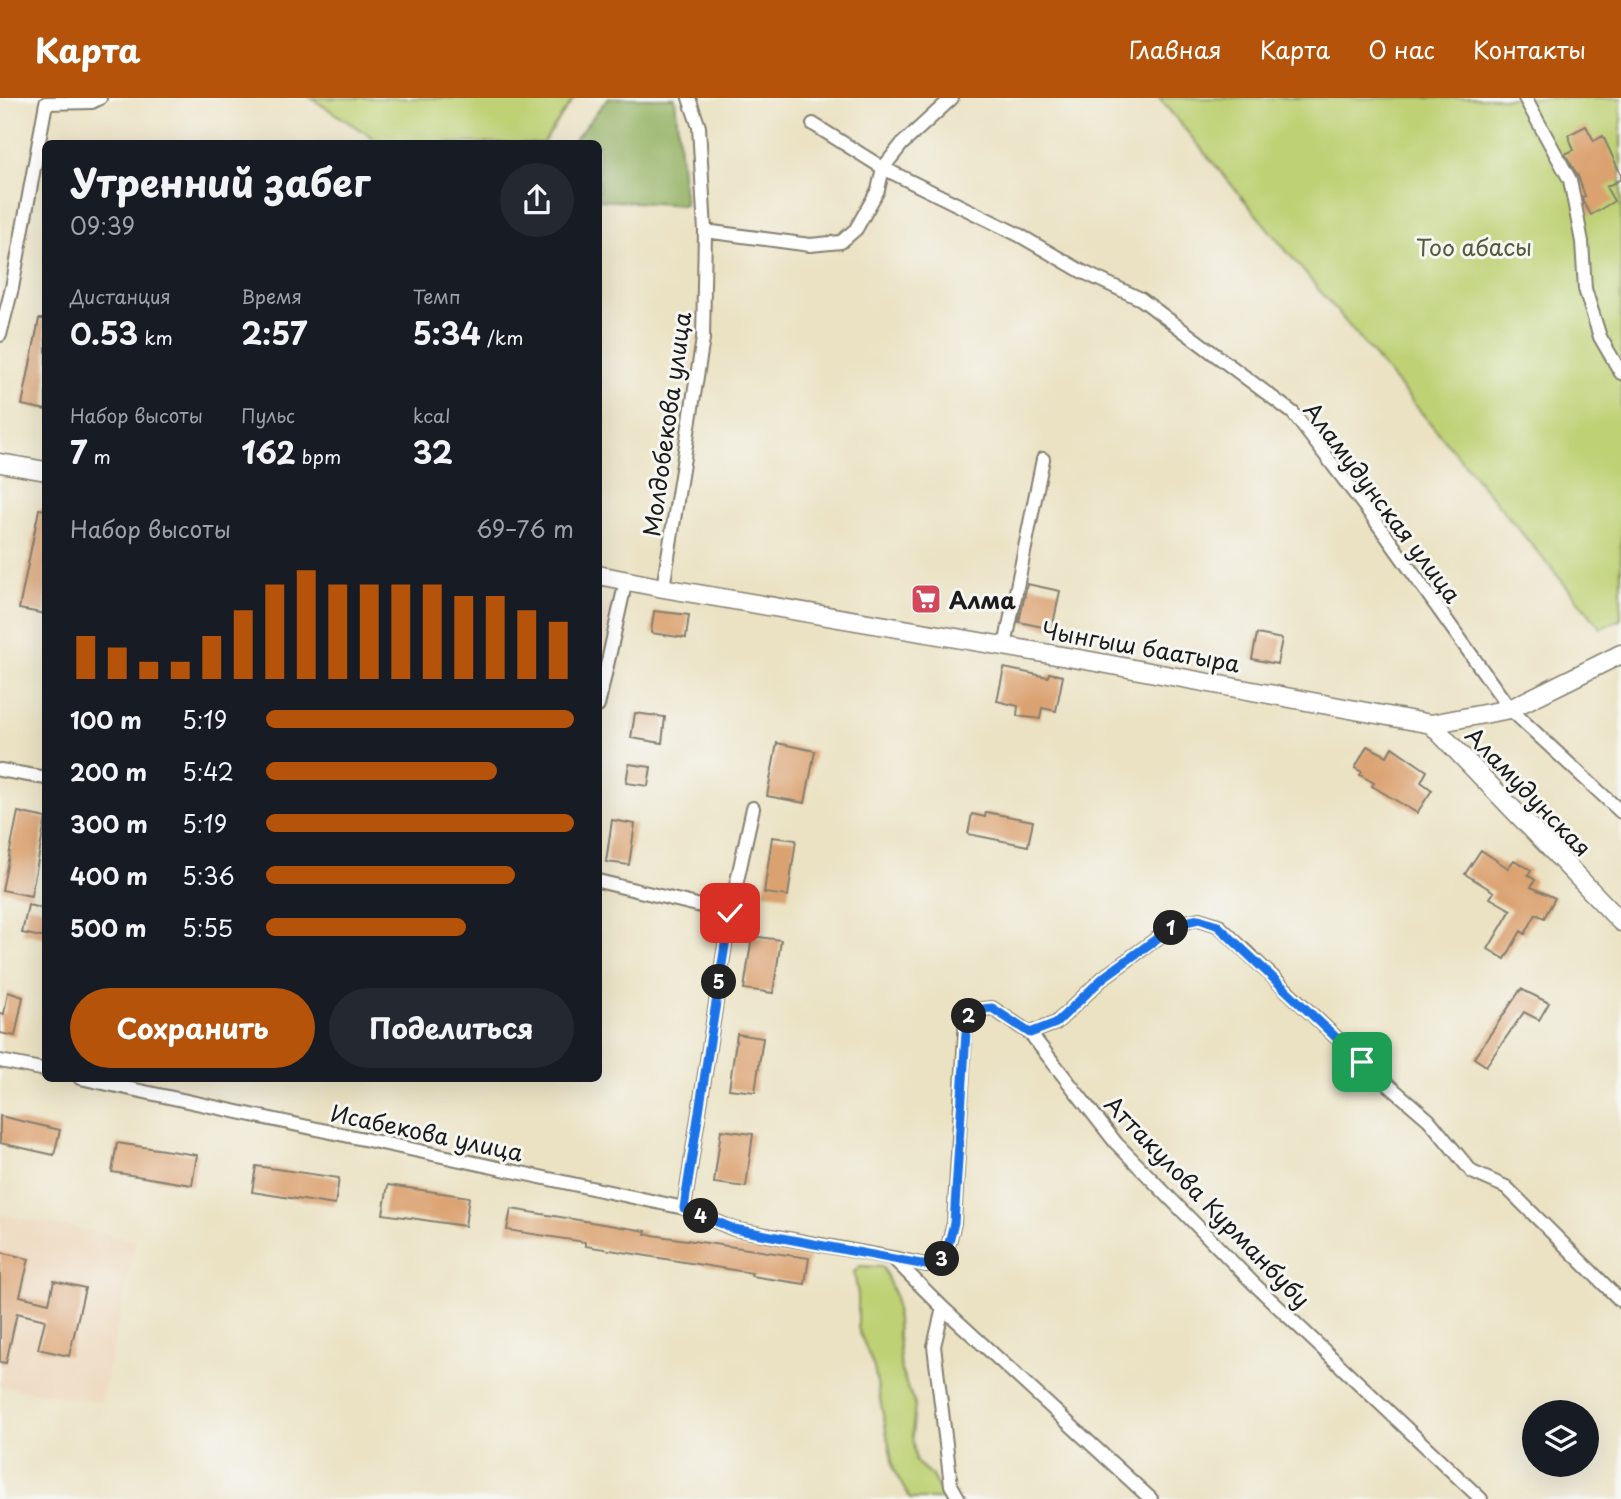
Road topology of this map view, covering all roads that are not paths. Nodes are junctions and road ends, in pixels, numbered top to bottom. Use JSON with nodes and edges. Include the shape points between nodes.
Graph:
{"nodes":[{"id":1,"x":100,"y":98,"type":"edge"},
{"id":2,"x":689,"y":98,"type":"edge"},
{"id":3,"x":952,"y":98,"type":"edge"},
{"id":4,"x":1525,"y":98,"type":"edge"},
{"id":5,"x":813,"y":124,"type":"dead end"},
{"id":6,"x":883,"y":168,"type":"junction"},
{"id":7,"x":705,"y":231,"type":"junction"},
{"id":8,"x":6,"y":286,"type":"edge"},
{"id":9,"x":0,"y":335,"type":"edge"},
{"id":10,"x":1621,"y":373,"type":"edge"},
{"id":11,"x":1043,"y":459,"type":"dead end"},
{"id":12,"x":0,"y":463,"type":"edge"},
{"id":13,"x":42,"y":470,"type":"edge"},
{"id":14,"x":602,"y":576,"type":"edge"},
{"id":15,"x":626,"y":580,"type":"junction"},
{"id":16,"x":663,"y":588,"type":"junction"},
{"id":17,"x":1005,"y":646,"type":"junction"},
{"id":18,"x":1621,"y":654,"type":"edge"},
{"id":19,"x":602,"y":688,"type":"edge"},
{"id":20,"x":1510,"y":709,"type":"junction"},
{"id":21,"x":1431,"y":724,"type":"junction"},
{"id":22,"x":0,"y":770,"type":"edge"},
{"id":23,"x":42,"y":778,"type":"edge"},
{"id":24,"x":752,"y":808,"type":"dead end"},
{"id":25,"x":1621,"y":813,"type":"edge"},
{"id":26,"x":602,"y":882,"type":"edge"},
{"id":27,"x":730,"y":913,"type":"junction"},
{"id":28,"x":1621,"y":922,"type":"edge"},
{"id":29,"x":1030,"y":1033,"type":"junction"},
{"id":30,"x":0,"y":1061,"type":"edge"},
{"id":31,"x":42,"y":1069,"type":"edge"},
{"id":32,"x":99,"y":1082,"type":"edge"},
{"id":33,"x":684,"y":1208,"type":"junction"},
{"id":34,"x":893,"y":1258,"type":"junction"},
{"id":35,"x":1621,"y":1301,"type":"edge"},
{"id":36,"x":943,"y":1308,"type":"junction"},
{"id":37,"x":959,"y":1499,"type":"edge"},
{"id":38,"x":1151,"y":1499,"type":"edge"},
{"id":39,"x":1481,"y":1499,"type":"edge"}],
"edges":[{"from":1,"to":8,"type":"street","via":[[46,103]]},
{"from":2,"to":7,"type":"street","name":"Молдобекова улица","via":[[699,127]]},
{"from":3,"to":6,"type":"street"},
{"from":4,"to":10,"type":"street","via":[[1570,180],[1585,289],[1600,337]]},
{"from":5,"to":6,"type":"street","name":"Аламудунская улица"},
{"from":6,"to":7,"type":"street","via":[[878,190],[856,229],[841,242],[810,245]]},
{"from":6,"to":20,"type":"street","name":"Аламудунская улица","via":[[1141,299],[1293,413]]},
{"from":7,"to":16,"type":"street","name":"Молдобекова улица","via":[[703,339]]},
{"from":8,"to":9,"type":"street"},
{"from":11,"to":17,"type":"street"},
{"from":12,"to":13,"type":"main road"},
{"from":14,"to":15,"type":"main road","name":"Чынгыш баатыра"},
{"from":15,"to":16,"type":"main road","name":"Чынгыш баатыра"},
{"from":15,"to":19,"type":"street"},
{"from":16,"to":17,"type":"main road","name":"Чынгыш баатыра"},
{"from":17,"to":21,"type":"main road","name":"Чынгыш баатыра"},
{"from":18,"to":20,"type":"main road","name":"Чынгыш баатыра"},
{"from":20,"to":21,"type":"main road","name":"Чынгыш баатыра"},
{"from":20,"to":25,"type":"street","name":"Аламудунская улица"},
{"from":21,"to":28,"type":"main road","name":"Аламудунская"},
{"from":22,"to":23,"type":"street"},
{"from":24,"to":27,"type":"street"},
{"from":26,"to":27,"type":"street"},
{"from":27,"to":33,"type":"street"},
{"from":29,"to":34,"type":"street","name":"Аттакулова Курманбубу","via":[[992,1008],[967,1017],[954,1223],[945,1258],[926,1265]]},
{"from":29,"to":35,"type":"street","via":[[1056,1023],[1104,977],[1177,924],[1199,919],[1217,925],[1429,1120],[1472,1172],[1506,1187]]},
{"from":29,"to":39,"type":"street","name":"Аттакулова Курманбубу","via":[[1126,1153],[1252,1282]]},
{"from":30,"to":31,"type":"street"},
{"from":32,"to":33,"type":"street","name":"Исабекова улица"},
{"from":33,"to":34,"type":"street","name":"Исабекова улица","via":[[734,1229]]},
{"from":34,"to":36,"type":"street"},
{"from":36,"to":37,"type":"street","via":[[934,1346],[951,1485]]},
{"from":36,"to":38,"type":"street"}]}
